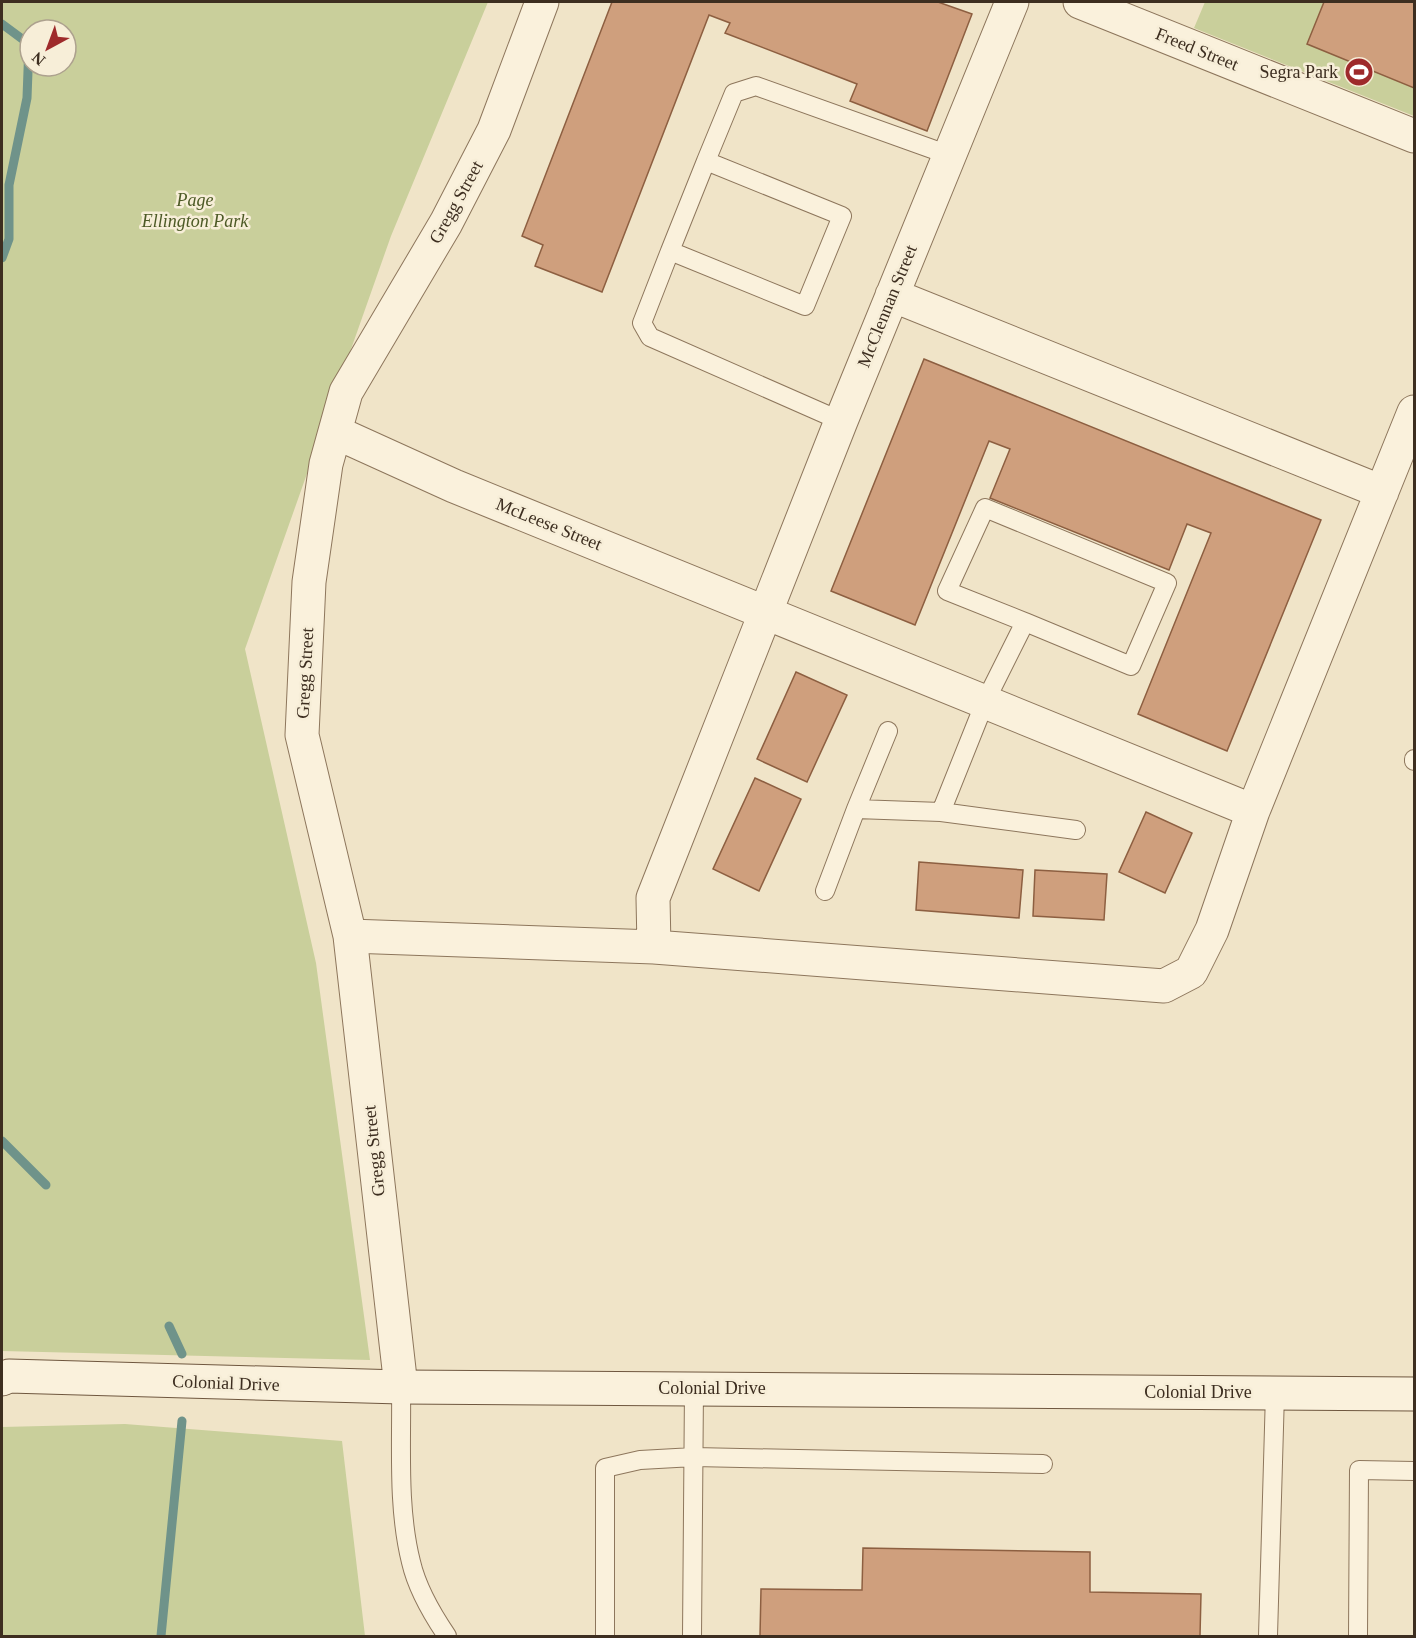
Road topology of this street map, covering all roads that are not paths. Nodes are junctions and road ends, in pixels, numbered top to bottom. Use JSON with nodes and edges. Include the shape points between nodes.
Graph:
{"nodes":[{"id":1,"x":542,"y":2,"type":"edge"},
{"id":2,"x":1012,"y":2,"type":"edge"},
{"id":3,"x":1080,"y":2,"type":"edge"},
{"id":4,"x":1414,"y":136,"type":"edge"},
{"id":5,"x":950,"y":155,"type":"junction"},
{"id":6,"x":706,"y":161,"type":"junction"},
{"id":7,"x":670,"y":251,"type":"junction"},
{"id":8,"x":892,"y":295,"type":"junction"},
{"id":9,"x":1414,"y":412,"type":"edge"},
{"id":10,"x":841,"y":421,"type":"junction"},
{"id":11,"x":335,"y":432,"type":"junction"},
{"id":12,"x":1382,"y":492,"type":"junction"},
{"id":13,"x":765,"y":612,"type":"junction"},
{"id":14,"x":1024,"y":622,"type":"junction"},
{"id":15,"x":985,"y":702,"type":"junction"},
{"id":16,"x":888,"y":731,"type":"dead end"},
{"id":17,"x":856,"y":809,"type":"junction"},
{"id":18,"x":1253,"y":811,"type":"junction"},
{"id":19,"x":941,"y":812,"type":"junction"},
{"id":20,"x":1076,"y":830,"type":"dead end"},
{"id":21,"x":825,"y":891,"type":"dead end"},
{"id":22,"x":350,"y":936,"type":"junction"},
{"id":23,"x":654,"y":947,"type":"junction"},
{"id":24,"x":4,"y":1375,"type":"edge"},
{"id":25,"x":401,"y":1387,"type":"junction"},
{"id":26,"x":694,"y":1388,"type":"junction"},
{"id":27,"x":1275,"y":1393,"type":"junction"},
{"id":28,"x":1414,"y":1394,"type":"edge"},
{"id":29,"x":694,"y":1457,"type":"junction"},
{"id":30,"x":1043,"y":1464,"type":"dead end"},
{"id":31,"x":1414,"y":1471,"type":"edge"},
{"id":32,"x":447,"y":1636,"type":"edge"},
{"id":33,"x":605,"y":1636,"type":"edge"},
{"id":34,"x":692,"y":1636,"type":"edge"},
{"id":35,"x":1268,"y":1636,"type":"edge"},
{"id":36,"x":1358,"y":1636,"type":"edge"}],
"edges":[{"from":1,"to":11,"type":"street","name":"Gregg Street","via":[[494,130],[446,223],[346,392]]},
{"from":2,"to":5,"type":"street","name":"McClennan Street"},
{"from":3,"to":4,"type":"street","name":"Freed Street"},
{"from":5,"to":6,"type":"lane","via":[[756,86],[734,93]]},
{"from":5,"to":8,"type":"street","name":"McClennan Street"},
{"from":6,"to":7,"type":"lane"},
{"from":6,"to":7,"type":"lane","via":[[842,216],[805,306]]},
{"from":7,"to":10,"type":"lane","via":[[642,322],[650,337]]},
{"from":8,"to":10,"type":"street","name":"McClennan Street"},
{"from":8,"to":12,"type":"street"},
{"from":9,"to":12,"type":"street"},
{"from":10,"to":13,"type":"street","name":"McClennan Street"},
{"from":11,"to":13,"type":"street","name":"McLeese Street","via":[[454,486]]},
{"from":11,"to":22,"type":"street","name":"Gregg Street","via":[[326,464],[309,582],[302,735]]},
{"from":12,"to":18,"type":"street"},
{"from":13,"to":15,"type":"street","name":"McLeese Street"},
{"from":13,"to":23,"type":"street","name":"McClennan Street","via":[[653,898]]},
{"from":14,"to":14,"type":"lane","via":[[1131,666],[1167,583],[985,508],[947,591]]},
{"from":14,"to":15,"type":"lane"},
{"from":15,"to":18,"type":"street","name":"McLeese Street"},
{"from":15,"to":19,"type":"lane"},
{"from":16,"to":17,"type":"lane"},
{"from":17,"to":19,"type":"lane"},
{"from":17,"to":21,"type":"lane"},
{"from":18,"to":23,"type":"street","via":[[1212,930],[1191,972],[1164,986]]},
{"from":19,"to":20,"type":"lane"},
{"from":22,"to":23,"type":"street"},
{"from":22,"to":25,"type":"street","name":"Gregg Street"},
{"from":24,"to":25,"type":"street","name":"Colonial Drive"},
{"from":25,"to":26,"type":"street","name":"Colonial Drive"},
{"from":25,"to":32,"type":"lane","via":[[403,1483],[411,1563],[435,1619]]},
{"from":26,"to":27,"type":"street","name":"Colonial Drive"},
{"from":26,"to":29,"type":"lane"},
{"from":27,"to":28,"type":"street","name":"Colonial Drive"},
{"from":27,"to":35,"type":"lane"},
{"from":29,"to":30,"type":"lane"},
{"from":29,"to":33,"type":"lane","via":[[640,1460],[605,1468]]},
{"from":29,"to":34,"type":"lane"},
{"from":31,"to":36,"type":"lane","via":[[1359,1470]]}]}
